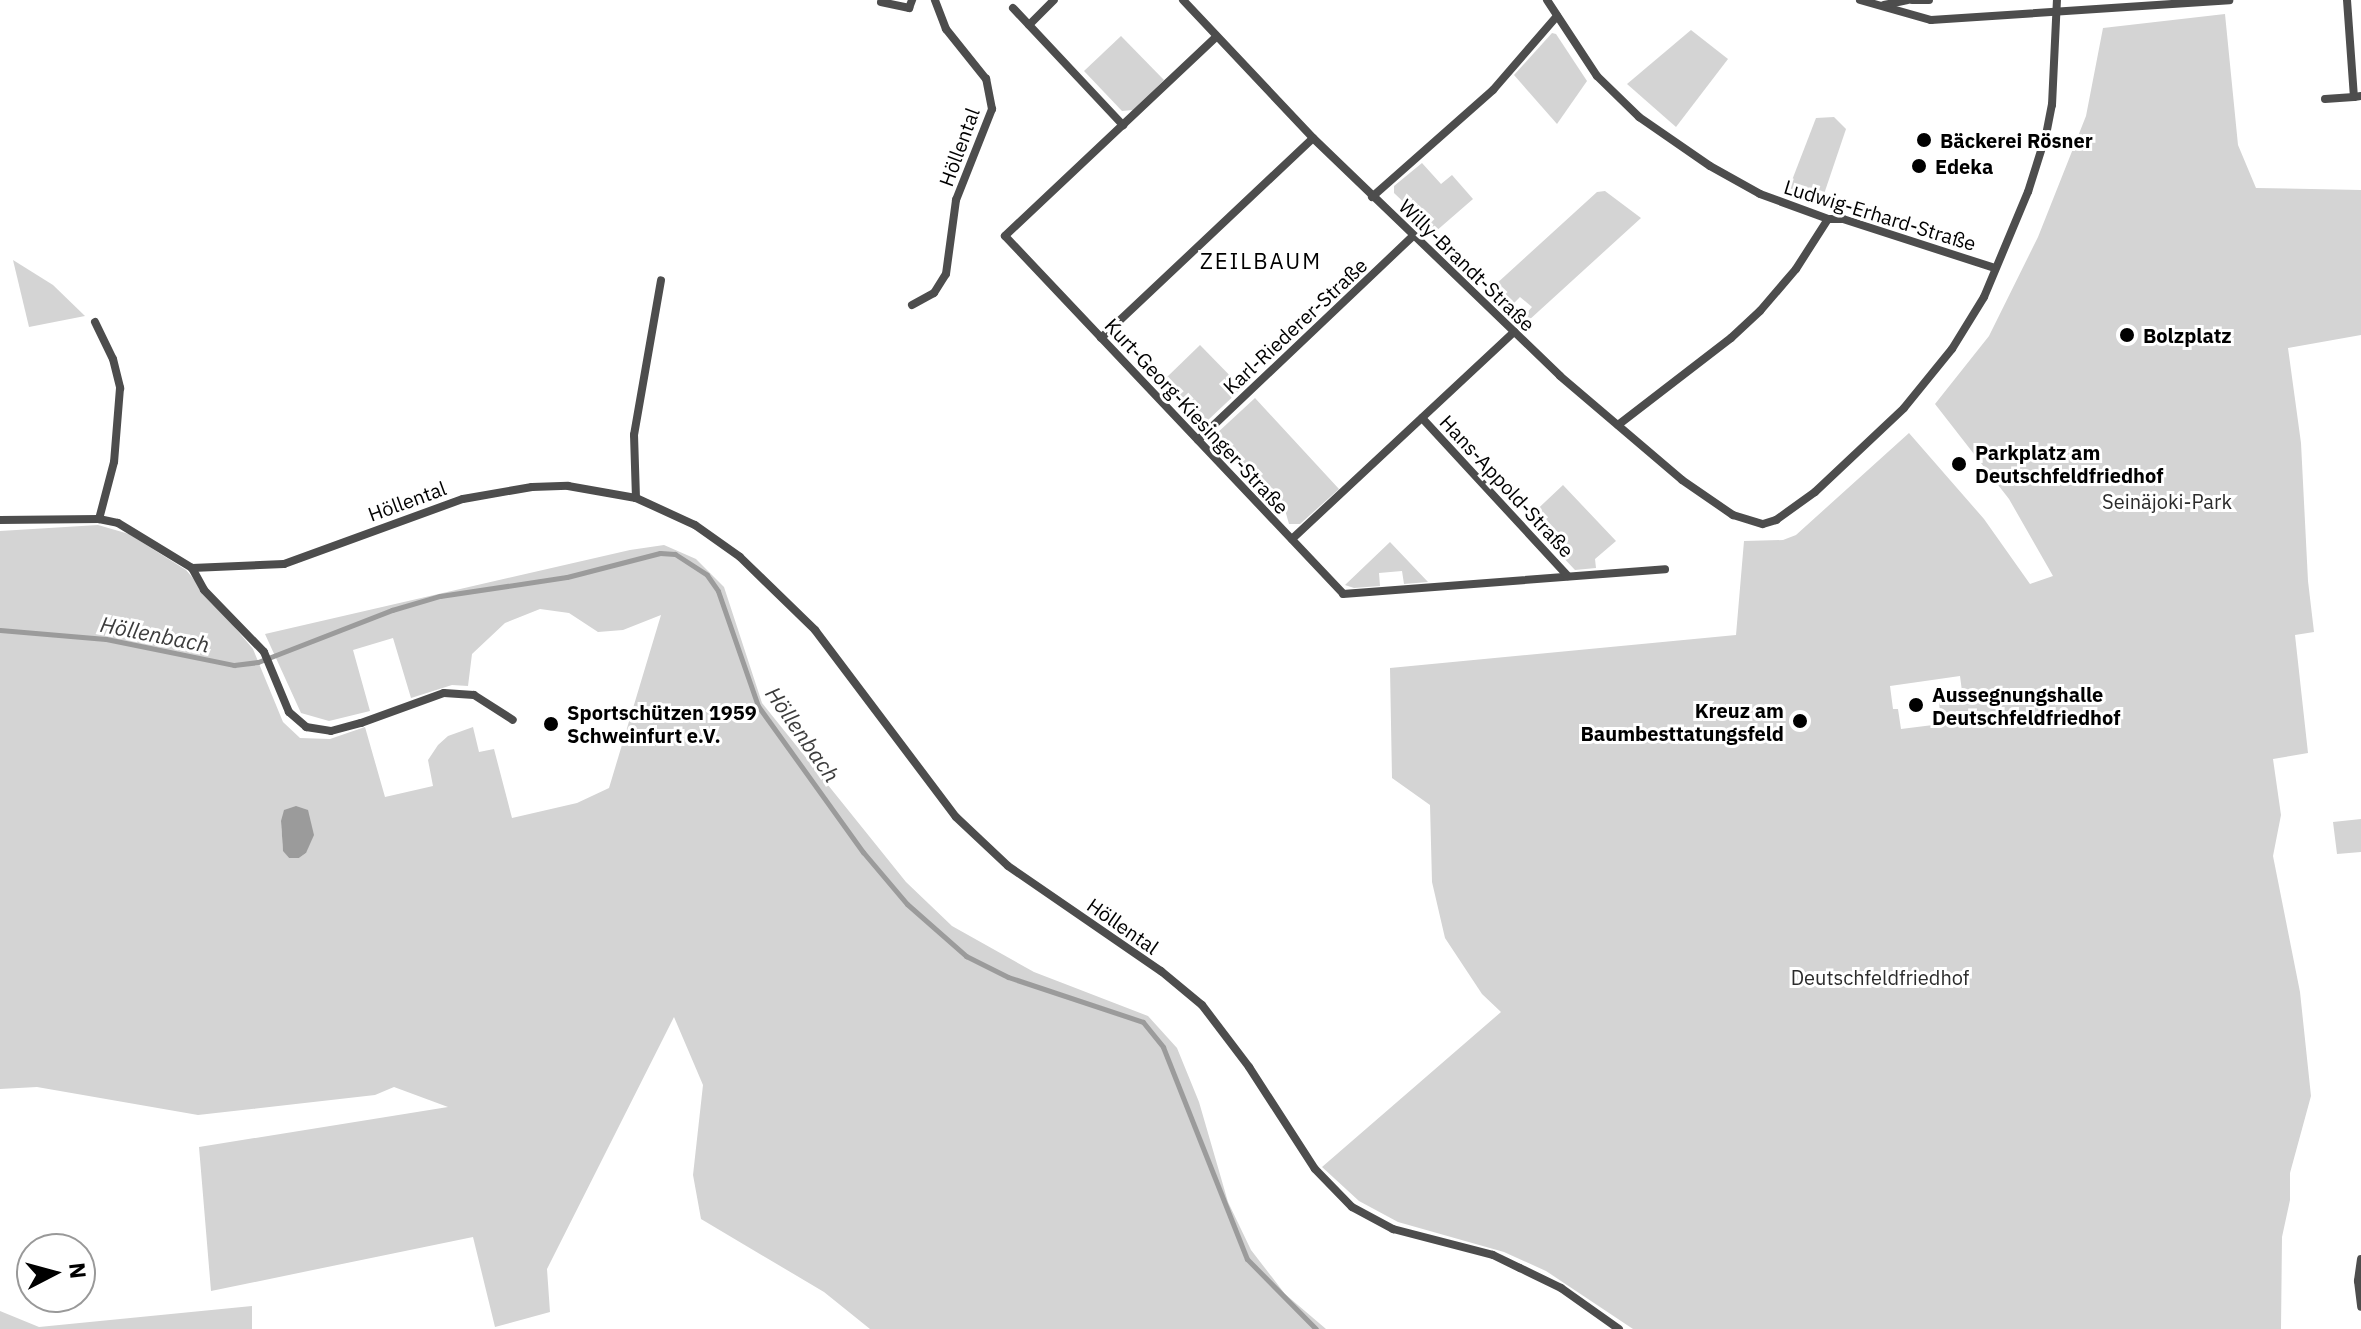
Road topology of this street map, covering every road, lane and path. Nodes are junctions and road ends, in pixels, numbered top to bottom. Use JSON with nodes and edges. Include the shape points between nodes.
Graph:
{"nodes":[{"id":1,"x":912,"y":0,"type":"edge"},
{"id":2,"x":935,"y":0,"type":"edge"},
{"id":3,"x":1054,"y":0,"type":"edge"},
{"id":4,"x":1183,"y":0,"type":"edge"},
{"id":5,"x":1547,"y":0,"type":"edge"},
{"id":6,"x":1860,"y":0,"type":"edge"},
{"id":7,"x":1910,"y":0,"type":"edge"},
{"id":8,"x":1929,"y":0,"type":"edge"},
{"id":9,"x":2057,"y":0,"type":"edge"},
{"id":10,"x":2229,"y":0,"type":"edge"},
{"id":11,"x":2347,"y":0,"type":"edge"},
{"id":12,"x":881,"y":2,"type":"dead end"},
{"id":13,"x":1882,"y":5,"type":"junction"},
{"id":14,"x":1013,"y":8,"type":"dead end"},
{"id":15,"x":2056,"y":12,"type":"junction"},
{"id":16,"x":1557,"y":16,"type":"junction"},
{"id":17,"x":1029,"y":25,"type":"junction"},
{"id":18,"x":1216,"y":37,"type":"junction"},
{"id":19,"x":2357,"y":97,"type":"edge"},
{"id":20,"x":2325,"y":99,"type":"dead end"},
{"id":21,"x":1123,"y":125,"type":"junction"},
{"id":22,"x":1313,"y":138,"type":"junction"},
{"id":23,"x":1372,"y":197,"type":"junction"},
{"id":24,"x":1828,"y":219,"type":"junction"},
{"id":25,"x":1413,"y":236,"type":"junction"},
{"id":26,"x":1995,"y":268,"type":"junction"},
{"id":27,"x":661,"y":280,"type":"dead end"},
{"id":28,"x":912,"y":305,"type":"dead end"},
{"id":29,"x":95,"y":322,"type":"dead end"},
{"id":30,"x":1514,"y":332,"type":"junction"},
{"id":31,"x":1101,"y":338,"type":"junction"},
{"id":32,"x":1422,"y":418,"type":"junction"},
{"id":33,"x":1618,"y":425,"type":"junction"},
{"id":34,"x":1198,"y":440,"type":"junction"},
{"id":35,"x":636,"y":498,"type":"junction"},
{"id":36,"x":99,"y":519,"type":"junction"},
{"id":37,"x":0,"y":520,"type":"edge"},
{"id":38,"x":1292,"y":539,"type":"junction"},
{"id":39,"x":192,"y":568,"type":"junction"},
{"id":40,"x":1665,"y":569,"type":"dead end"},
{"id":41,"x":1568,"y":576,"type":"junction"},
{"id":42,"x":513,"y":720,"type":"dead end"},
{"id":43,"x":2361,"y":1259,"type":"edge"},
{"id":44,"x":2361,"y":1307,"type":"edge"},
{"id":45,"x":1619,"y":1329,"type":"edge"}],
"edges":[{"from":1,"to":12,"type":"street","via":[[909,8]]},
{"from":2,"to":28,"type":"street","name":"Höllental","via":[[946,29],[986,79],[992,109],[956,200],[946,274],[934,293]]},
{"from":3,"to":17,"type":"street"},
{"from":4,"to":18,"type":"street","name":"Willy-Brandt-Straße"},
{"from":5,"to":16,"type":"street","name":"Ludwig-Erhard-Straße"},
{"from":6,"to":13,"type":"street"},
{"from":7,"to":8,"type":"street"},
{"from":7,"to":13,"type":"street"},
{"from":9,"to":15,"type":"street"},
{"from":10,"to":15,"type":"street"},
{"from":11,"to":19,"type":"street"},
{"from":13,"to":15,"type":"street","via":[[1931,20]]},
{"from":14,"to":17,"type":"street"},
{"from":15,"to":26,"type":"street","via":[[2046,135]]},
{"from":16,"to":23,"type":"street","via":[[1493,90]]},
{"from":16,"to":24,"type":"street","name":"Ludwig-Erhard-Straße","via":[[1597,76],[1667,138],[1760,194]]},
{"from":17,"to":21,"type":"street"},
{"from":18,"to":21,"type":"street","name":"Kurt-Georg-Kiesinger-Straße"},
{"from":18,"to":22,"type":"street","name":"Willy-Brandt-Straße"},
{"from":19,"to":20,"type":"street"},
{"from":21,"to":31,"type":"street","name":"Kurt-Georg-Kiesinger-Straße","via":[[1005,236]]},
{"from":22,"to":23,"type":"street","name":"Willy-Brandt-Straße"},
{"from":22,"to":31,"type":"street"},
{"from":23,"to":25,"type":"street","name":"Willy-Brandt-Straße"},
{"from":24,"to":26,"type":"street","name":"Ludwig-Erhard-Straße","via":[[1843,219]]},
{"from":24,"to":33,"type":"street","via":[[1760,311]]},
{"from":25,"to":30,"type":"street","name":"Willy-Brandt-Straße"},
{"from":25,"to":34,"type":"street","name":"Karl-Riederer-Straße"},
{"from":26,"to":33,"type":"street","name":"Willy-Brandt-Straße","via":[[1967,326],[1904,408],[1815,492],[1776,520],[1754,523],[1733,515]]},
{"from":27,"to":35,"type":"street","via":[[634,435]]},
{"from":29,"to":36,"type":"street","via":[[120,388],[114,462]]},
{"from":30,"to":32,"type":"street","name":"Hans-Appold-Straße"},
{"from":30,"to":33,"type":"street","name":"Willy-Brandt-Straße"},
{"from":31,"to":34,"type":"street","name":"Kurt-Georg-Kiesinger-Straße"},
{"from":32,"to":38,"type":"street","name":"Hans-Appold-Straße"},
{"from":32,"to":41,"type":"street","name":"Hans-Appold-Straße"},
{"from":34,"to":38,"type":"street","name":"Kurt-Georg-Kiesinger-Straße"},
{"from":35,"to":39,"type":"street","name":"Höllental","via":[[568,486],[503,489],[416,513],[284,564]]},
{"from":35,"to":45,"type":"street","name":"Höllental","via":[[695,525],[777,590],[835,653],[956,817],[1008,866],[1202,1005],[1315,1169],[1352,1207],[1393,1229],[1493,1255],[1561,1288]]},
{"from":36,"to":37,"type":"street"},
{"from":36,"to":39,"type":"street","via":[[118,523]]},
{"from":38,"to":41,"type":"street","name":"Kurt-Georg-Kiesinger-Straße","via":[[1343,594]]},
{"from":39,"to":42,"type":"street","via":[[204,590],[264,652],[289,712],[306,727],[331,731],[444,693],[474,695]]},
{"from":40,"to":41,"type":"street","name":"Kurt-Georg-Kiesinger-Straße"},
{"from":43,"to":44,"type":"street"}]}
